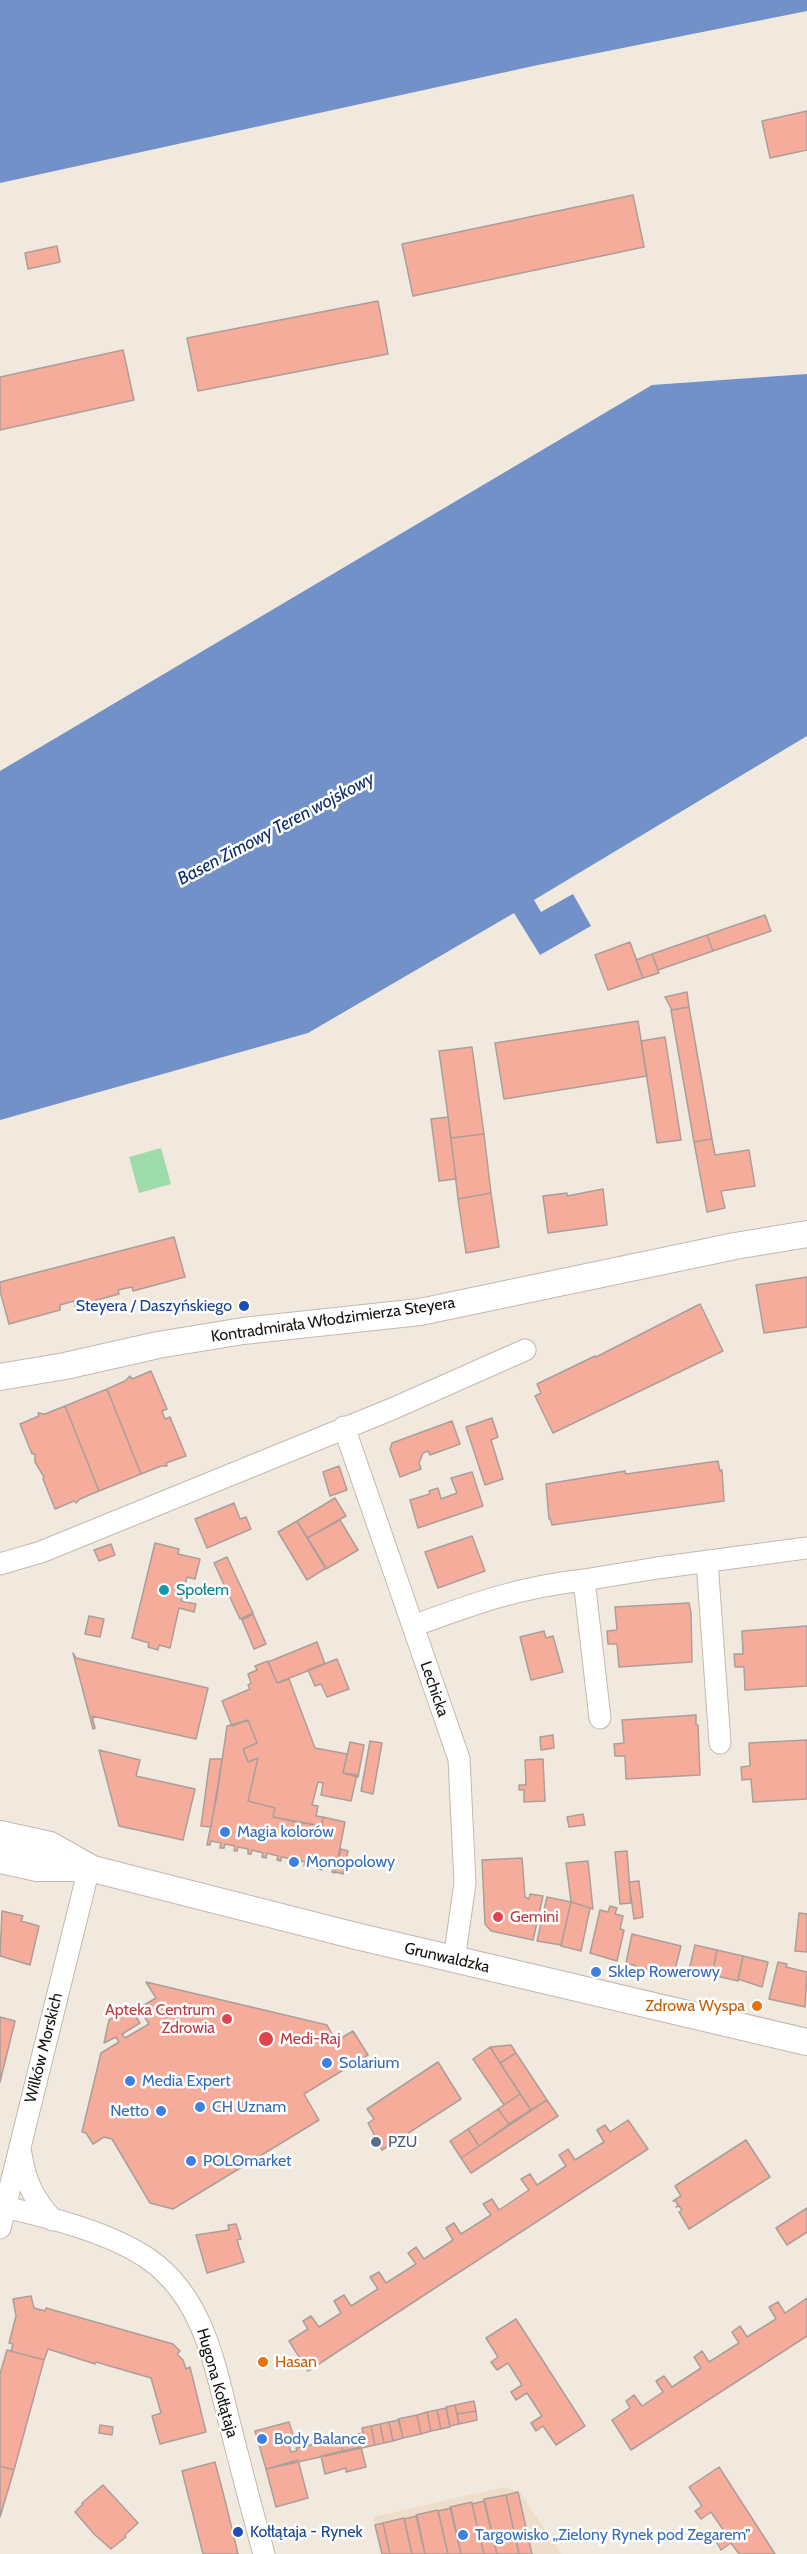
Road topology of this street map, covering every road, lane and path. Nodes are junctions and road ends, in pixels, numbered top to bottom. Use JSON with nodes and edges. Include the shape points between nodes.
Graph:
{"nodes":[{"id":1,"x":807,"y":1234,"type":"edge"},
{"id":2,"x":525,"y":1350,"type":"dead end"},
{"id":3,"x":0,"y":1377,"type":"edge"},
{"id":4,"x":344,"y":1427,"type":"junction"},
{"id":5,"x":807,"y":1548,"type":"edge"},
{"id":6,"x":707,"y":1562,"type":"junction"},
{"id":7,"x":0,"y":1564,"type":"edge"},
{"id":8,"x":584,"y":1580,"type":"junction"},
{"id":9,"x":413,"y":1626,"type":"junction"},
{"id":10,"x":600,"y":1718,"type":"dead end"},
{"id":11,"x":720,"y":1743,"type":"dead end"},
{"id":12,"x":0,"y":1834,"type":"edge"},
{"id":13,"x":0,"y":1860,"type":"edge"},
{"id":14,"x":89,"y":1868,"type":"junction"},
{"id":15,"x":453,"y":1960,"type":"junction"},
{"id":16,"x":807,"y":2042,"type":"edge"},
{"id":17,"x":20,"y":2147,"type":"junction"},
{"id":18,"x":3,"y":2206,"type":"edge"},
{"id":19,"x":53,"y":2220,"type":"junction"},
{"id":20,"x":0,"y":2228,"type":"edge"},
{"id":21,"x":264,"y":2554,"type":"edge"}],
"edges":[{"from":1,"to":3,"type":"street","name":"Kontradmirała Włodzimierza Steyera","via":[[420,1311],[243,1330]]},
{"from":2,"to":4,"type":"street"},
{"from":4,"to":7,"type":"street","via":[[41,1552]]},
{"from":4,"to":9,"type":"street","name":"Lechicka"},
{"from":5,"to":6,"type":"street"},
{"from":6,"to":8,"type":"street"},
{"from":6,"to":11,"type":"street"},
{"from":8,"to":9,"type":"street","via":[[501,1594]]},
{"from":8,"to":10,"type":"street"},
{"from":9,"to":15,"type":"street","name":"Lechicka","via":[[459,1759],[465,1883]]},
{"from":12,"to":14,"type":"street","name":"Grunwaldzka","via":[[50,1845]]},
{"from":13,"to":14,"type":"street","name":"Grunwaldzka","via":[[37,1869]]},
{"from":14,"to":15,"type":"street","name":"Grunwaldzka"},
{"from":14,"to":17,"type":"street","name":"Wilków Morskich"},
{"from":15,"to":16,"type":"street","name":"Grunwaldzka"},
{"from":17,"to":18,"type":"street","name":"Wilków Morskich"},
{"from":17,"to":19,"type":"street","via":[[30,2190]]},
{"from":18,"to":19,"type":"street","name":"Hugona Kołłątaja"},
{"from":18,"to":20,"type":"street","name":"Wilków Morskich"},
{"from":19,"to":21,"type":"street","name":"Hugona Kołłątaja","via":[[133,2250],[180,2289],[211,2352]]}]}
